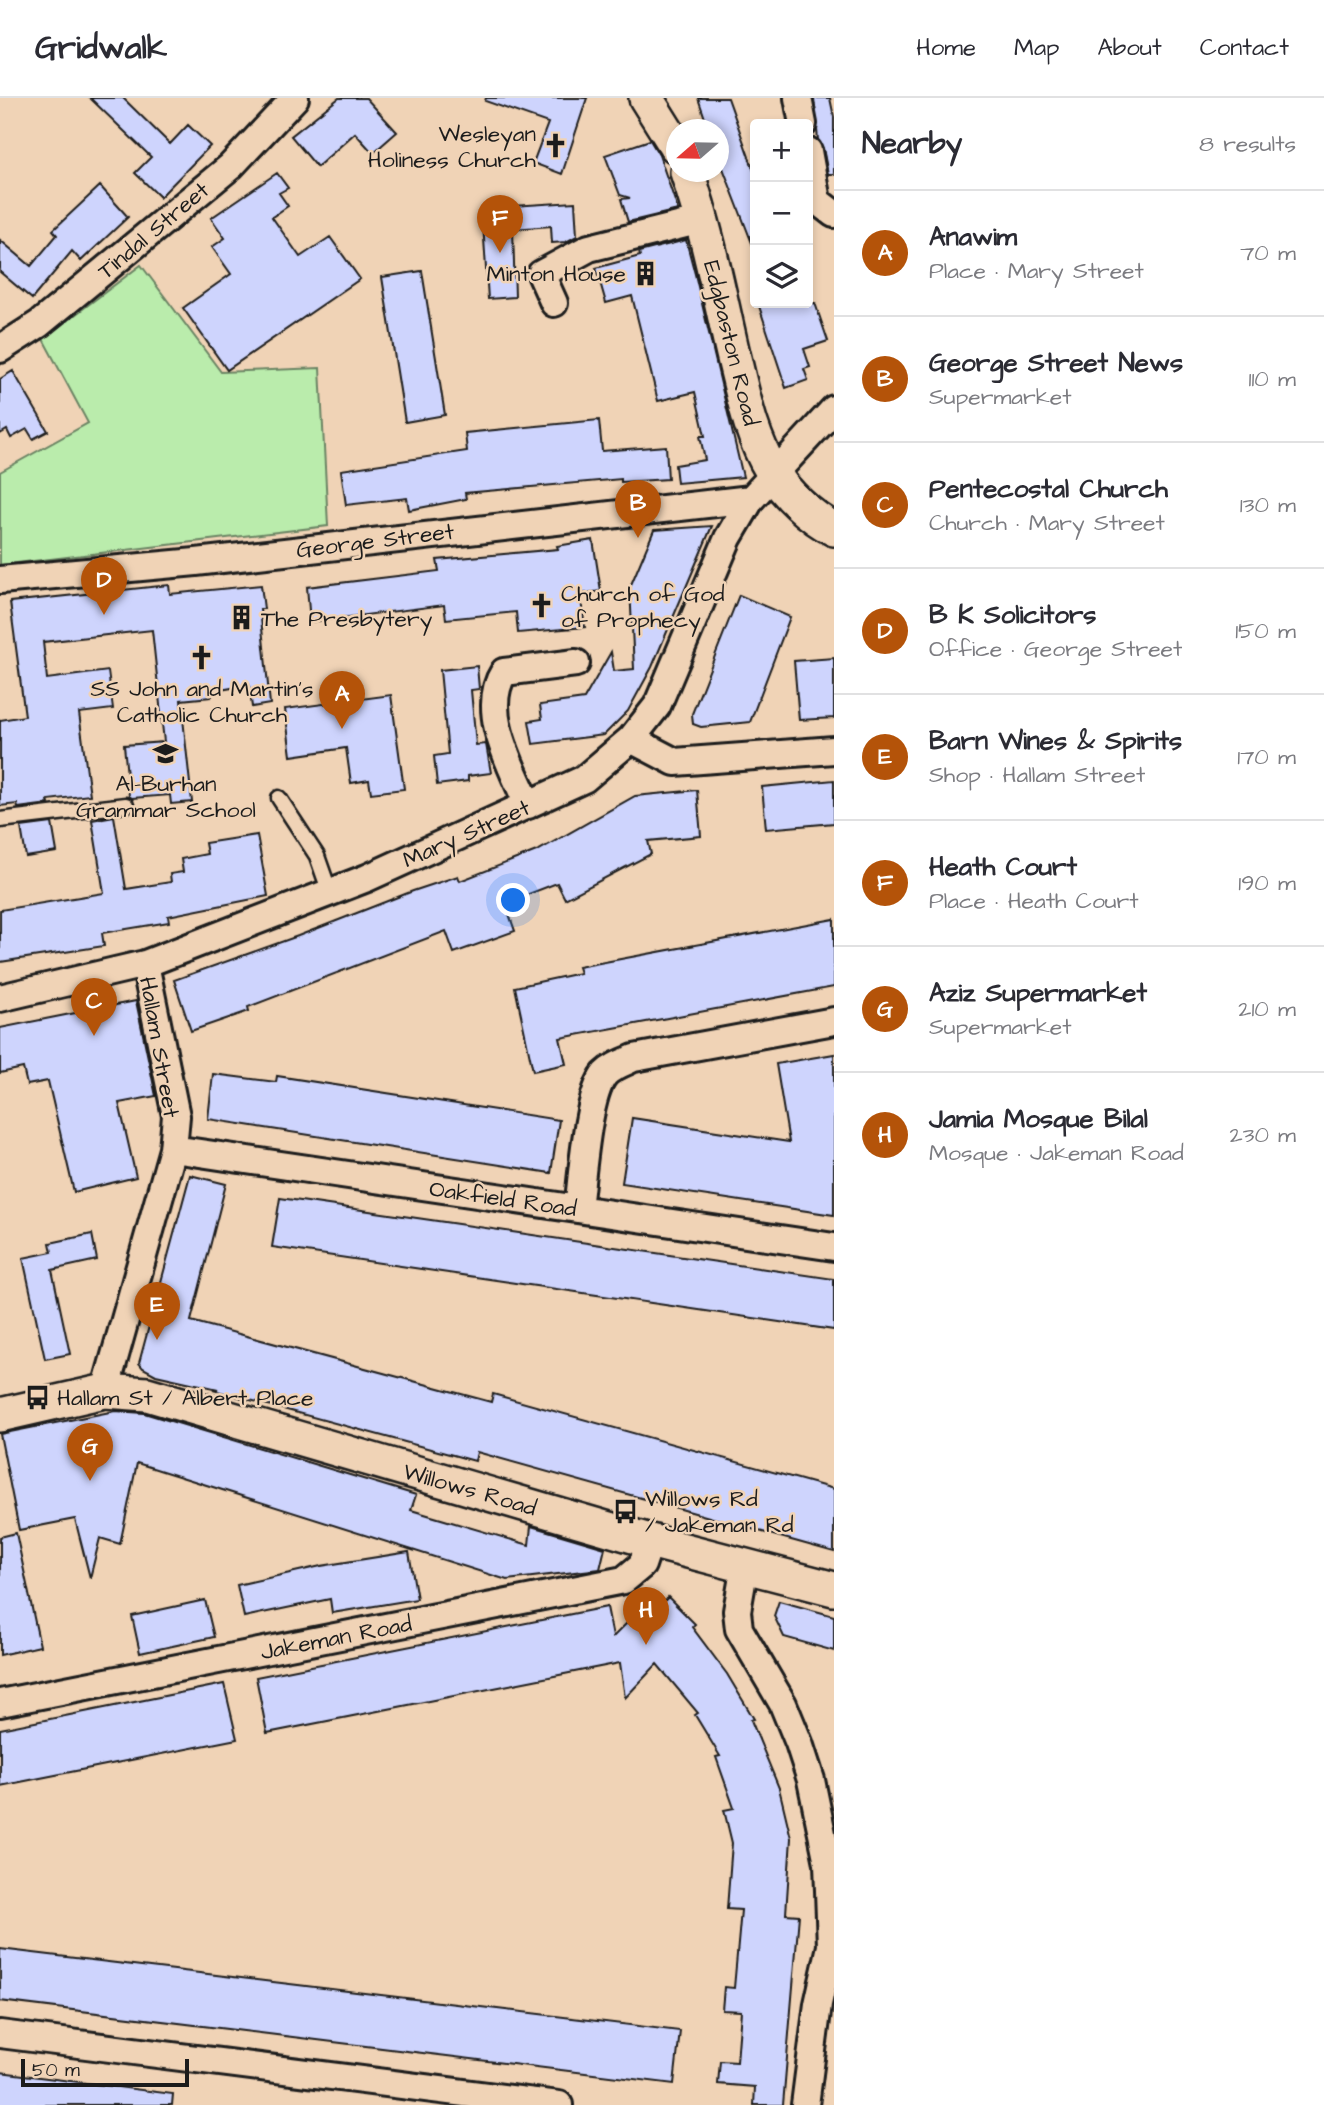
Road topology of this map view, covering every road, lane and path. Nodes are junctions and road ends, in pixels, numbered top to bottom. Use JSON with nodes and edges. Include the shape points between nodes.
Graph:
{"nodes":[{"id":1,"x":295,"y":98,"type":"edge"},
{"id":2,"x":646,"y":98,"type":"edge"},
{"id":3,"x":798,"y":98,"type":"edge"},
{"id":4,"x":802,"y":119,"type":"edge"},
{"id":5,"x":666,"y":129,"type":"edge"},
{"id":6,"x":813,"y":179,"type":"edge"},
{"id":7,"x":690,"y":182,"type":"edge"},
{"id":8,"x":834,"y":214,"type":"edge"},
{"id":9,"x":702,"y":220,"type":"junction"},
{"id":10,"x":554,"y":303,"type":"dead end"},
{"id":11,"x":4,"y":339,"type":"edge"},
{"id":12,"x":834,"y":409,"type":"edge"},
{"id":13,"x":773,"y":472,"type":"junction"},
{"id":14,"x":751,"y":499,"type":"junction"},
{"id":15,"x":834,"y":529,"type":"edge"},
{"id":16,"x":0,"y":580,"type":"edge"},
{"id":17,"x":576,"y":663,"type":"dead end"},
{"id":18,"x":631,"y":739,"type":"junction"},
{"id":19,"x":834,"y":750,"type":"edge"},
{"id":20,"x":279,"y":798,"type":"dead end"},
{"id":21,"x":126,"y":805,"type":"dead end"},
{"id":22,"x":528,"y":805,"type":"junction"},
{"id":23,"x":0,"y":820,"type":"edge"},
{"id":24,"x":330,"y":893,"type":"junction"},
{"id":25,"x":145,"y":964,"type":"junction"},
{"id":26,"x":0,"y":998,"type":"edge"},
{"id":27,"x":834,"y":1021,"type":"edge"},
{"id":28,"x":173,"y":1149,"type":"junction"},
{"id":29,"x":578,"y":1209,"type":"junction"},
{"id":30,"x":834,"y":1247,"type":"edge"},
{"id":31,"x":105,"y":1391,"type":"junction"},
{"id":32,"x":0,"y":1415,"type":"edge"},
{"id":33,"x":650,"y":1541,"type":"junction"},
{"id":34,"x":745,"y":1565,"type":"junction"},
{"id":35,"x":834,"y":1589,"type":"edge"},
{"id":36,"x":0,"y":1703,"type":"edge"},
{"id":37,"x":0,"y":2034,"type":"edge"},
{"id":38,"x":559,"y":2105,"type":"edge"},
{"id":39,"x":805,"y":2105,"type":"edge"}],
"edges":[{"from":1,"to":11,"type":"street","name":"Tindal Street","via":[[231,166],[39,324]]},
{"from":2,"to":5,"type":"street"},
{"from":3,"to":4,"type":"street"},
{"from":6,"to":8,"type":"street","via":[[817,201]]},
{"from":7,"to":9,"type":"street","name":"Edgbaston Road"},
{"from":9,"to":10,"type":"street","via":[[589,248],[562,262],[541,274]]},
{"from":9,"to":13,"type":"street","name":"Edgbaston Road","via":[[748,414]]},
{"from":12,"to":13,"type":"street","name":"Mary Street"},
{"from":13,"to":14,"type":"street","name":"Mary Street"},
{"from":13,"to":15,"type":"street","name":"Edgbaston Road","via":[[798,502]]},
{"from":14,"to":16,"type":"street","name":"George Street"},
{"from":14,"to":18,"type":"street","name":"Mary Street","via":[[728,538],[657,706]]},
{"from":17,"to":22,"type":"street","via":[[504,672],[496,685],[496,720]]},
{"from":18,"to":19,"type":"street","via":[[675,762]]},
{"from":18,"to":22,"type":"street","name":"Mary Street","via":[[584,779]]},
{"from":20,"to":24,"type":"lane","via":[[317,856]]},
{"from":21,"to":23,"type":"lane"},
{"from":22,"to":24,"type":"street","name":"Mary Street"},
{"from":24,"to":25,"type":"street","name":"Mary Street"},
{"from":25,"to":26,"type":"street","name":"Mary Street"},
{"from":25,"to":28,"type":"street","name":"Hallam Street","via":[[176,1116]]},
{"from":27,"to":29,"type":"street","via":[[634,1058],[614,1066],[603,1076],[593,1098]]},
{"from":28,"to":29,"type":"street","name":"Oakfield Road"},
{"from":28,"to":31,"type":"street","name":"Hallam Street"},
{"from":29,"to":30,"type":"street","name":"Oakfield Road"},
{"from":31,"to":32,"type":"street"},
{"from":31,"to":33,"type":"street","name":"Willows Road","via":[[148,1394]]},
{"from":33,"to":34,"type":"street","name":"Willows Road"},
{"from":33,"to":36,"type":"street","name":"Jakeman Road","via":[[642,1565],[624,1580]]},
{"from":34,"to":35,"type":"street","name":"Willows Road"},
{"from":34,"to":39,"type":"street","via":[[738,1629],[783,1704],[799,1743],[828,1863],[831,1945]]},
{"from":37,"to":38,"type":"street"}]}
